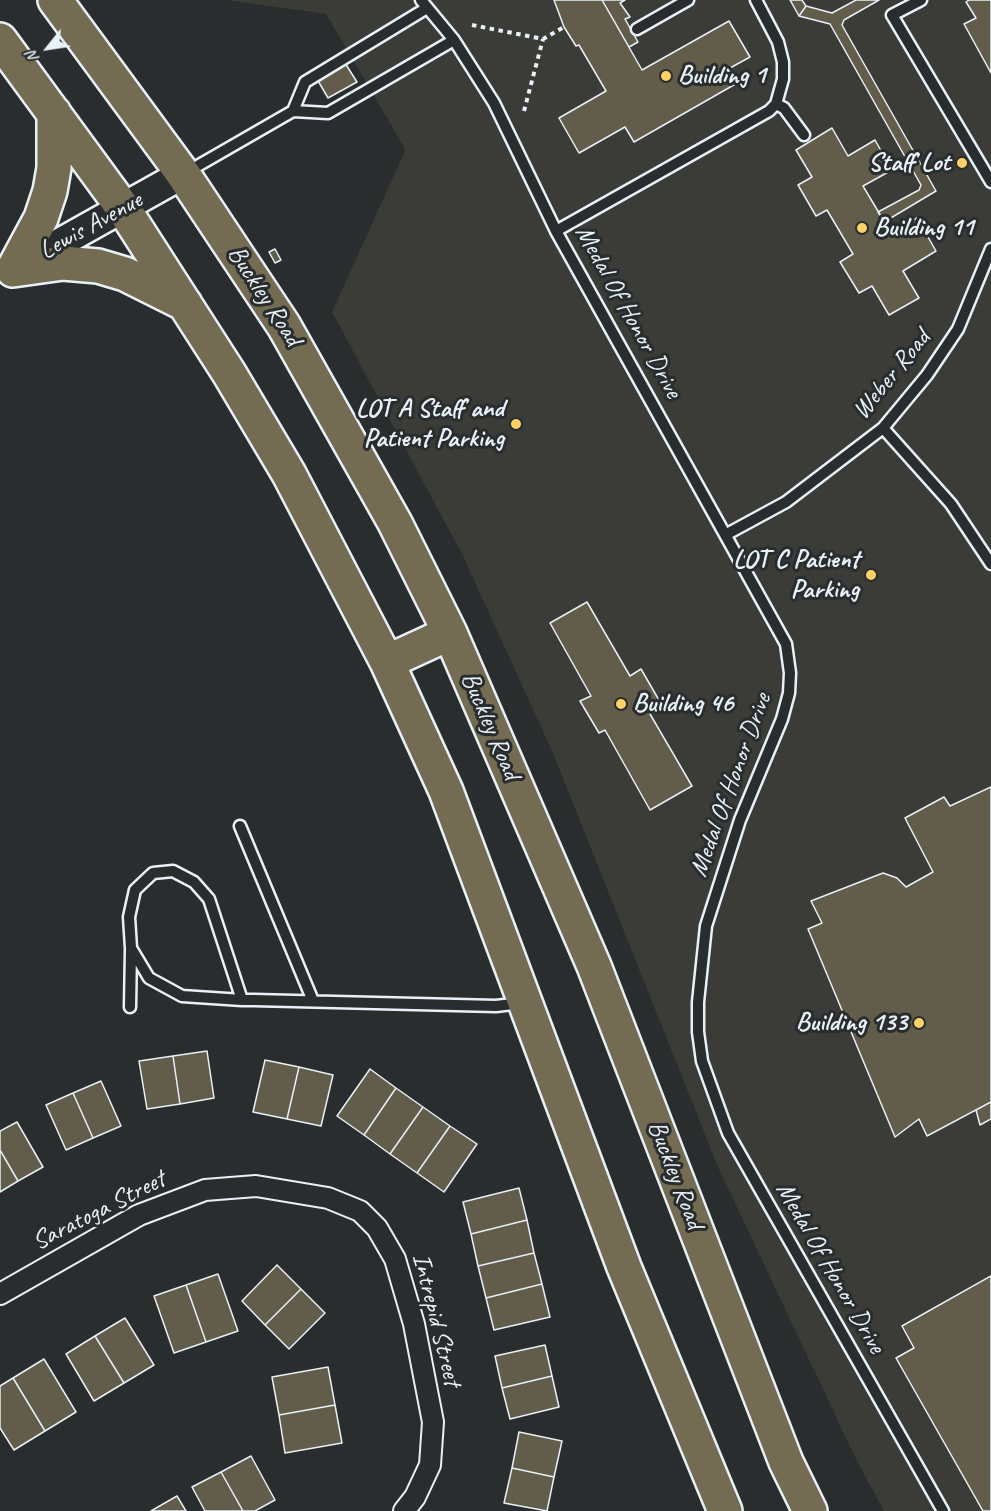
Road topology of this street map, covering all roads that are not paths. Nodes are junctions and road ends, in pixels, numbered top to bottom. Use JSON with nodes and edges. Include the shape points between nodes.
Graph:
{"nodes":[{"id":1,"x":55,"y":0,"type":"edge"},
{"id":2,"x":688,"y":0,"type":"edge"},
{"id":3,"x":756,"y":0,"type":"edge"},
{"id":4,"x":921,"y":0,"type":"edge"},
{"id":5,"x":424,"y":4,"type":"edge"},
{"id":6,"x":638,"y":29,"type":"dead end"},
{"id":7,"x":0,"y":40,"type":"edge"},
{"id":8,"x":454,"y":40,"type":"junction"},
{"id":9,"x":776,"y":104,"type":"junction"},
{"id":10,"x":293,"y":111,"type":"junction"},
{"id":11,"x":54,"y":113,"type":"junction"},
{"id":12,"x":804,"y":135,"type":"dead end"},
{"id":13,"x":183,"y":174,"type":"junction"},
{"id":14,"x":991,"y":182,"type":"edge"},
{"id":15,"x":123,"y":208,"type":"junction"},
{"id":16,"x":556,"y":231,"type":"junction"},
{"id":17,"x":991,"y":249,"type":"edge"},
{"id":18,"x":6,"y":273,"type":"edge"},
{"id":19,"x":186,"y":304,"type":"junction"},
{"id":20,"x":883,"y":428,"type":"junction"},
{"id":21,"x":727,"y":534,"type":"junction"},
{"id":22,"x":991,"y":564,"type":"edge"},
{"id":23,"x":450,"y":633,"type":"junction"},
{"id":24,"x":387,"y":662,"type":"junction"},
{"id":25,"x":240,"y":826,"type":"dead end"},
{"id":26,"x":131,"y":948,"type":"junction"},
{"id":27,"x":242,"y":1000,"type":"junction"},
{"id":28,"x":314,"y":1001,"type":"junction"},
{"id":29,"x":525,"y":1003,"type":"junction"},
{"id":30,"x":129,"y":1007,"type":"dead end"},
{"id":31,"x":298,"y":1193,"type":"joint"},
{"id":32,"x":0,"y":1294,"type":"edge"},
{"id":33,"x":404,"y":1511,"type":"edge"},
{"id":34,"x":725,"y":1511,"type":"edge"},
{"id":35,"x":810,"y":1511,"type":"edge"},
{"id":36,"x":943,"y":1511,"type":"edge"}],
"edges":[{"from":1,"to":13,"type":"highway","name":"Buckley Road"},
{"from":2,"to":6,"type":"lane"},
{"from":3,"to":9,"type":"lane","via":[[778,42],[783,62]]},
{"from":4,"to":14,"type":"lane","via":[[892,15]]},
{"from":5,"to":8,"type":"lane","name":"Medal Of Honor Drive"},
{"from":5,"to":10,"type":"lane","via":[[305,82]]},
{"from":7,"to":11,"type":"highway"},
{"from":8,"to":10,"type":"lane","via":[[328,113]]},
{"from":8,"to":16,"type":"lane","name":"Medal Of Honor Drive","via":[[494,103]]},
{"from":9,"to":12,"type":"lane","via":[[784,108]]},
{"from":9,"to":16,"type":"lane"},
{"from":10,"to":13,"type":"lane"},
{"from":11,"to":15,"type":"highway"},
{"from":11,"to":18,"type":"highway","via":[[50,190],[41,218]]},
{"from":13,"to":15,"type":"main road","name":"Lewis Avenue"},
{"from":13,"to":23,"type":"highway","name":"Buckley Road","via":[[284,326],[331,406]]},
{"from":15,"to":18,"type":"main road","name":"Lewis Avenue"},
{"from":15,"to":19,"type":"highway"},
{"from":16,"to":21,"type":"lane","name":"Medal Of Honor Drive"},
{"from":17,"to":20,"type":"lane","name":"Weber Road","via":[[958,329],[927,375]]},
{"from":18,"to":19,"type":"highway","via":[[63,263],[98,266],[125,274]]},
{"from":19,"to":24,"type":"highway","via":[[289,474]]},
{"from":20,"to":21,"type":"lane","name":"Weber Road","via":[[786,502]]},
{"from":20,"to":22,"type":"lane","via":[[951,504]]},
{"from":21,"to":36,"type":"lane","name":"Medal Of Honor Drive","via":[[786,644],[790,673],[782,719],[740,820],[706,926],[698,1002],[702,1061],[728,1133]]},
{"from":23,"to":24,"type":"highway"},
{"from":23,"to":35,"type":"highway","name":"Buckley Road","via":[[594,966],[786,1462]]},
{"from":24,"to":29,"type":"highway","via":[[446,791]]},
{"from":25,"to":28,"type":"lane"},
{"from":26,"to":27,"type":"lane","via":[[148,978],[182,996]]},
{"from":26,"to":27,"type":"lane","via":[[129,916],[135,890],[153,873],[173,871],[194,882],[209,899]]},
{"from":26,"to":30,"type":"lane"},
{"from":27,"to":28,"type":"lane"},
{"from":28,"to":29,"type":"lane","via":[[496,1006]]},
{"from":29,"to":34,"type":"highway","via":[[624,1267]]},
{"from":31,"to":32,"type":"street","name":"Saratoga Street","via":[[256,1186],[205,1190],[139,1215]]},
{"from":31,"to":33,"type":"street","name":"Intrepid Street","via":[[328,1198],[360,1211],[377,1228],[395,1259],[414,1324],[433,1422],[430,1466]]}]}
